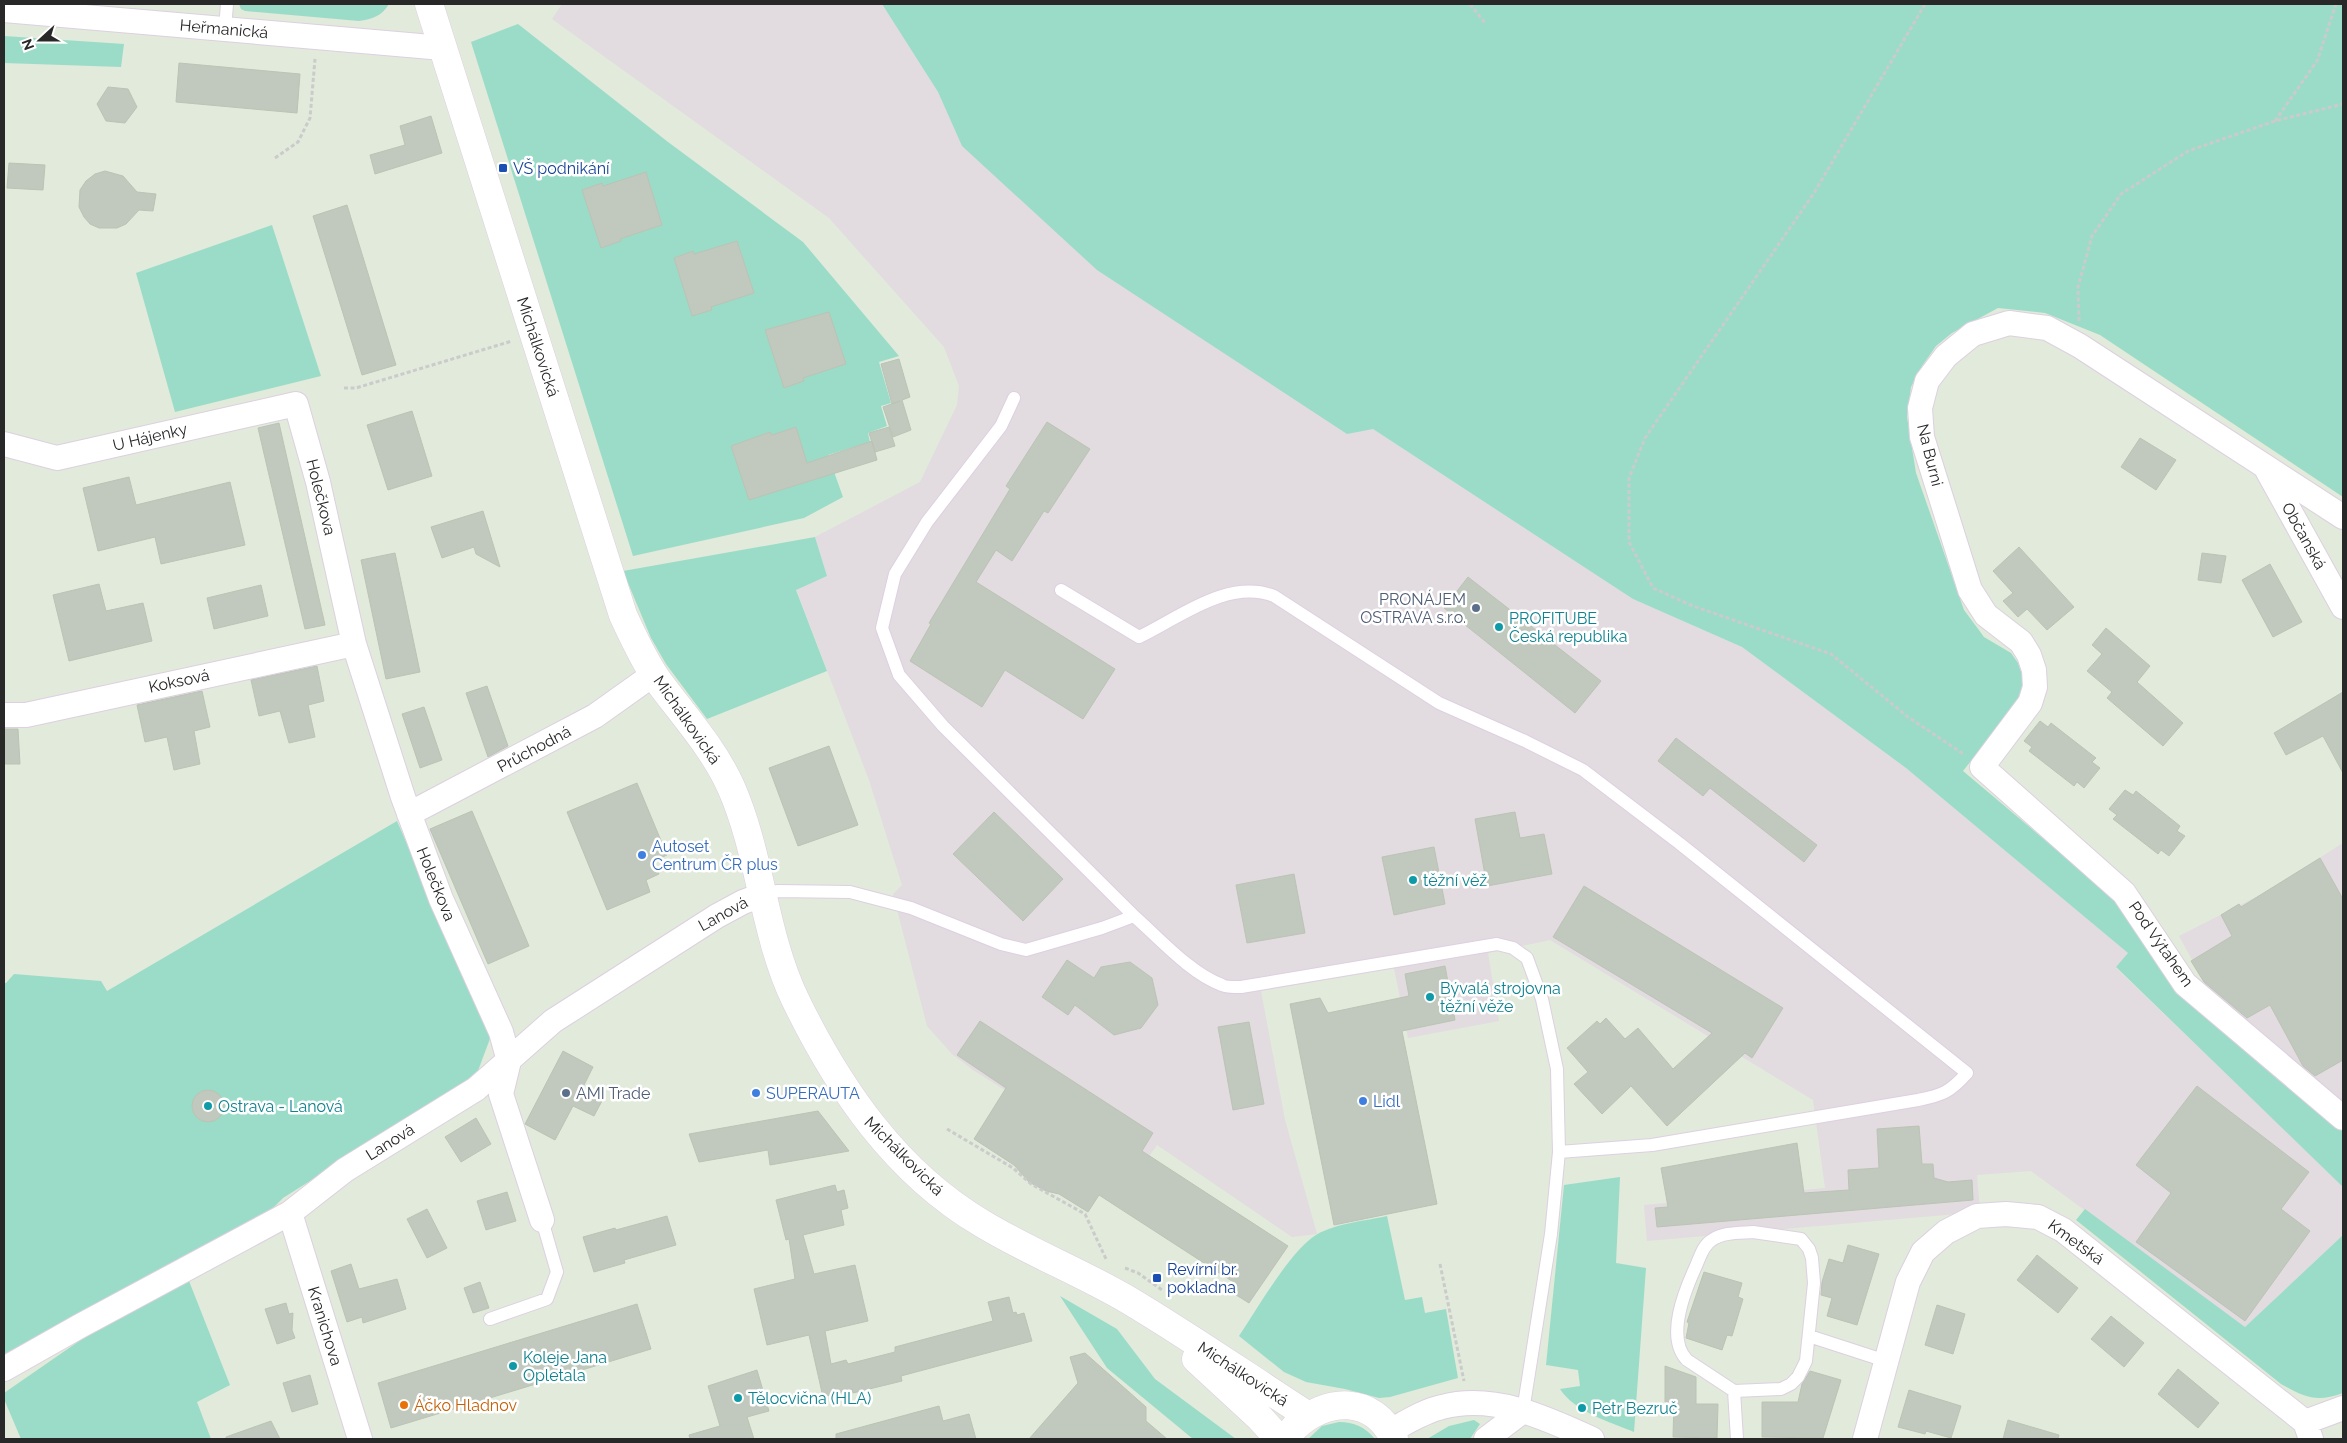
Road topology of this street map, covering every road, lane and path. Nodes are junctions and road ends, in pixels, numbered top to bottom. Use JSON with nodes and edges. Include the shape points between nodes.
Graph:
{"nodes":[{"id":1,"x":228,"y":4,"type":"edge"},
{"id":2,"x":429,"y":4,"type":"edge"},
{"id":3,"x":1470,"y":4,"type":"edge"},
{"id":4,"x":1925,"y":4,"type":"edge"},
{"id":5,"x":2336,"y":4,"type":"edge"},
{"id":6,"x":10,"y":8,"type":"edge"},
{"id":7,"x":1486,"y":24,"type":"dead end"},
{"id":8,"x":225,"y":28,"type":"junction"},
{"id":9,"x":443,"y":48,"type":"junction"},
{"id":10,"x":315,"y":53,"type":"dead end"},
{"id":11,"x":2343,"y":104,"type":"edge"},
{"id":12,"x":2275,"y":121,"type":"junction"},
{"id":13,"x":275,"y":158,"type":"dead end"},
{"id":14,"x":517,"y":339,"type":"dead end"},
{"id":15,"x":2080,"y":346,"type":"junction"},
{"id":16,"x":344,"y":388,"type":"dead end"},
{"id":17,"x":1014,"y":398,"type":"dead end"},
{"id":18,"x":296,"y":404,"type":"joint"},
{"id":19,"x":4,"y":444,"type":"edge"},
{"id":20,"x":2265,"y":466,"type":"junction"},
{"id":21,"x":2343,"y":517,"type":"edge"},
{"id":22,"x":1061,"y":590,"type":"dead end"},
{"id":23,"x":2343,"y":606,"type":"edge"},
{"id":24,"x":354,"y":644,"type":"junction"},
{"id":25,"x":654,"y":674,"type":"junction"},
{"id":26,"x":4,"y":715,"type":"edge"},
{"id":27,"x":1982,"y":767,"type":"junction"},
{"id":28,"x":408,"y":814,"type":"junction"},
{"id":29,"x":762,"y":894,"type":"junction"},
{"id":30,"x":1134,"y":916,"type":"junction"},
{"id":31,"x":509,"y":1061,"type":"junction"},
{"id":32,"x":2343,"y":1118,"type":"edge"},
{"id":33,"x":947,"y":1129,"type":"dead end"},
{"id":34,"x":1559,"y":1152,"type":"junction"},
{"id":35,"x":290,"y":1213,"type":"junction"},
{"id":36,"x":542,"y":1220,"type":"joint"},
{"id":37,"x":1115,"y":1264,"type":"dead end"},
{"id":38,"x":1440,"y":1264,"type":"dead end"},
{"id":39,"x":1122,"y":1268,"type":"dead end"},
{"id":40,"x":1138,"y":1273,"type":"dead end"},
{"id":41,"x":1129,"y":1301,"type":"junction"},
{"id":42,"x":490,"y":1319,"type":"dead end"},
{"id":43,"x":1809,"y":1336,"type":"junction"},
{"id":44,"x":1886,"y":1361,"type":"junction"},
{"id":45,"x":4,"y":1369,"type":"edge"},
{"id":46,"x":1464,"y":1384,"type":"dead end"},
{"id":47,"x":1734,"y":1391,"type":"junction"},
{"id":48,"x":2343,"y":1408,"type":"edge"},
{"id":49,"x":1523,"y":1412,"type":"junction"},
{"id":50,"x":1307,"y":1415,"type":"junction"},
{"id":51,"x":2308,"y":1430,"type":"edge"},
{"id":52,"x":1392,"y":1435,"type":"edge"},
{"id":53,"x":360,"y":1439,"type":"edge"},
{"id":54,"x":1279,"y":1439,"type":"edge"},
{"id":55,"x":1288,"y":1439,"type":"edge"},
{"id":56,"x":1486,"y":1439,"type":"edge"},
{"id":57,"x":1592,"y":1439,"type":"edge"},
{"id":58,"x":1737,"y":1439,"type":"edge"},
{"id":59,"x":1865,"y":1439,"type":"edge"}],
"edges":[{"from":1,"to":8,"type":"lane"},
{"from":2,"to":9,"type":"street","name":"Michálkovická"},
{"from":3,"to":7,"type":"path"},
{"from":4,"to":27,"type":"path","via":[[1814,193],[1645,438],[1629,478],[1629,542],[1653,588],[1693,606],[1831,654],[1908,717]]},
{"from":5,"to":12,"type":"path","via":[[2317,60]]},
{"from":6,"to":8,"type":"street","name":"Heřmanická"},
{"from":8,"to":9,"type":"street","name":"Heřmanická"},
{"from":9,"to":25,"type":"street","name":"Michálkovická","via":[[623,614]]},
{"from":10,"to":13,"type":"path","via":[[310,118],[298,142]]},
{"from":11,"to":12,"type":"path"},
{"from":12,"to":15,"type":"path","via":[[2188,151],[2121,194],[2092,236],[2078,287]]},
{"from":14,"to":16,"type":"path","via":[[356,388]]},
{"from":15,"to":20,"type":"street","name":"Na Burni"},
{"from":15,"to":27,"type":"street","name":"Na Burni","via":[[2047,328],[2010,323],[1973,334],[1946,356],[1928,381],[1920,408],[1922,437],[1970,590],[1986,615],[2020,642],[2034,670],[2035,686],[2030,703]]},
{"from":17,"to":30,"type":"lane","via":[[1001,426],[927,522],[895,574],[882,628],[899,674],[937,718]]},
{"from":18,"to":19,"type":"street","name":"U Hájenky","via":[[57,458]]},
{"from":18,"to":24,"type":"street","name":"Holečkova","via":[[318,482]]},
{"from":20,"to":21,"type":"street","name":"Na Burni"},
{"from":20,"to":23,"type":"street","name":"Občanská"},
{"from":22,"to":34,"type":"lane","via":[[1139,637],[1233,592],[1260,590],[1274,596],[1439,703],[1583,770],[1967,1073],[1943,1094],[1918,1100],[1652,1145]]},
{"from":24,"to":26,"type":"street","name":"Koksová","via":[[26,715]]},
{"from":24,"to":28,"type":"street","name":"Holečkova"},
{"from":25,"to":28,"type":"street","name":"Průchodná","via":[[596,716]]},
{"from":25,"to":29,"type":"street","name":"Michálkovická","via":[[708,746],[731,788]]},
{"from":27,"to":32,"type":"street","name":"Pod Výtahem","via":[[2124,893],[2185,984]]},
{"from":28,"to":31,"type":"street","name":"Holečkova","via":[[441,899],[500,1032]]},
{"from":29,"to":30,"type":"lane","via":[[850,892],[911,908],[1001,944],[1026,950]]},
{"from":29,"to":31,"type":"street","name":"Lanová","via":[[716,916],[553,1021]]},
{"from":29,"to":41,"type":"street","name":"Michálkovická","via":[[781,964],[798,1005],[844,1087],[884,1140],[918,1174],[967,1214]]},
{"from":30,"to":34,"type":"lane","via":[[1191,966],[1224,986],[1241,987],[1497,944],[1513,948],[1527,958],[1542,999],[1557,1068]]},
{"from":31,"to":35,"type":"street","name":"Lanová","via":[[476,1089],[345,1170]]},
{"from":31,"to":36,"type":"street","via":[[501,1094]]},
{"from":33,"to":37,"type":"path","via":[[1013,1168],[1031,1184],[1085,1214],[1107,1262]]},
{"from":34,"to":49,"type":"lane","via":[[1551,1234]]},
{"from":35,"to":45,"type":"street","name":"Lanová"},
{"from":35,"to":53,"type":"street","name":"Kranichova"},
{"from":36,"to":42,"type":"lane","via":[[557,1272],[548,1299]]},
{"from":38,"to":46,"type":"path"},
{"from":39,"to":40,"type":"path"},
{"from":41,"to":50,"type":"street","name":"Michálkovická"},
{"from":41,"to":54,"type":"street","name":"Michálkovická","via":[[1242,1400]]},
{"from":43,"to":44,"type":"lane"},
{"from":43,"to":47,"type":"lane","via":[[1806,1361],[1791,1384],[1772,1391]]},
{"from":43,"to":47,"type":"lane","via":[[1814,1271],[1806,1243],[1794,1236],[1770,1233],[1723,1235],[1713,1239],[1702,1252],[1682,1299],[1678,1313],[1679,1346],[1687,1360]]},
{"from":44,"to":51,"type":"street","name":"Kmetská","via":[[1908,1282],[1923,1252],[1946,1232],[1977,1216],[2038,1216],[2063,1230]]},
{"from":44,"to":59,"type":"street","name":"Kmetská"},
{"from":47,"to":58,"type":"lane"},
{"from":48,"to":51,"type":"street"},
{"from":49,"to":52,"type":"street","via":[[1492,1404],[1462,1403],[1424,1414]]},
{"from":49,"to":56,"type":"street"},
{"from":49,"to":57,"type":"street"},
{"from":50,"to":52,"type":"street","via":[[1321,1408],[1351,1405],[1379,1419]]},
{"from":50,"to":55,"type":"street"}]}
